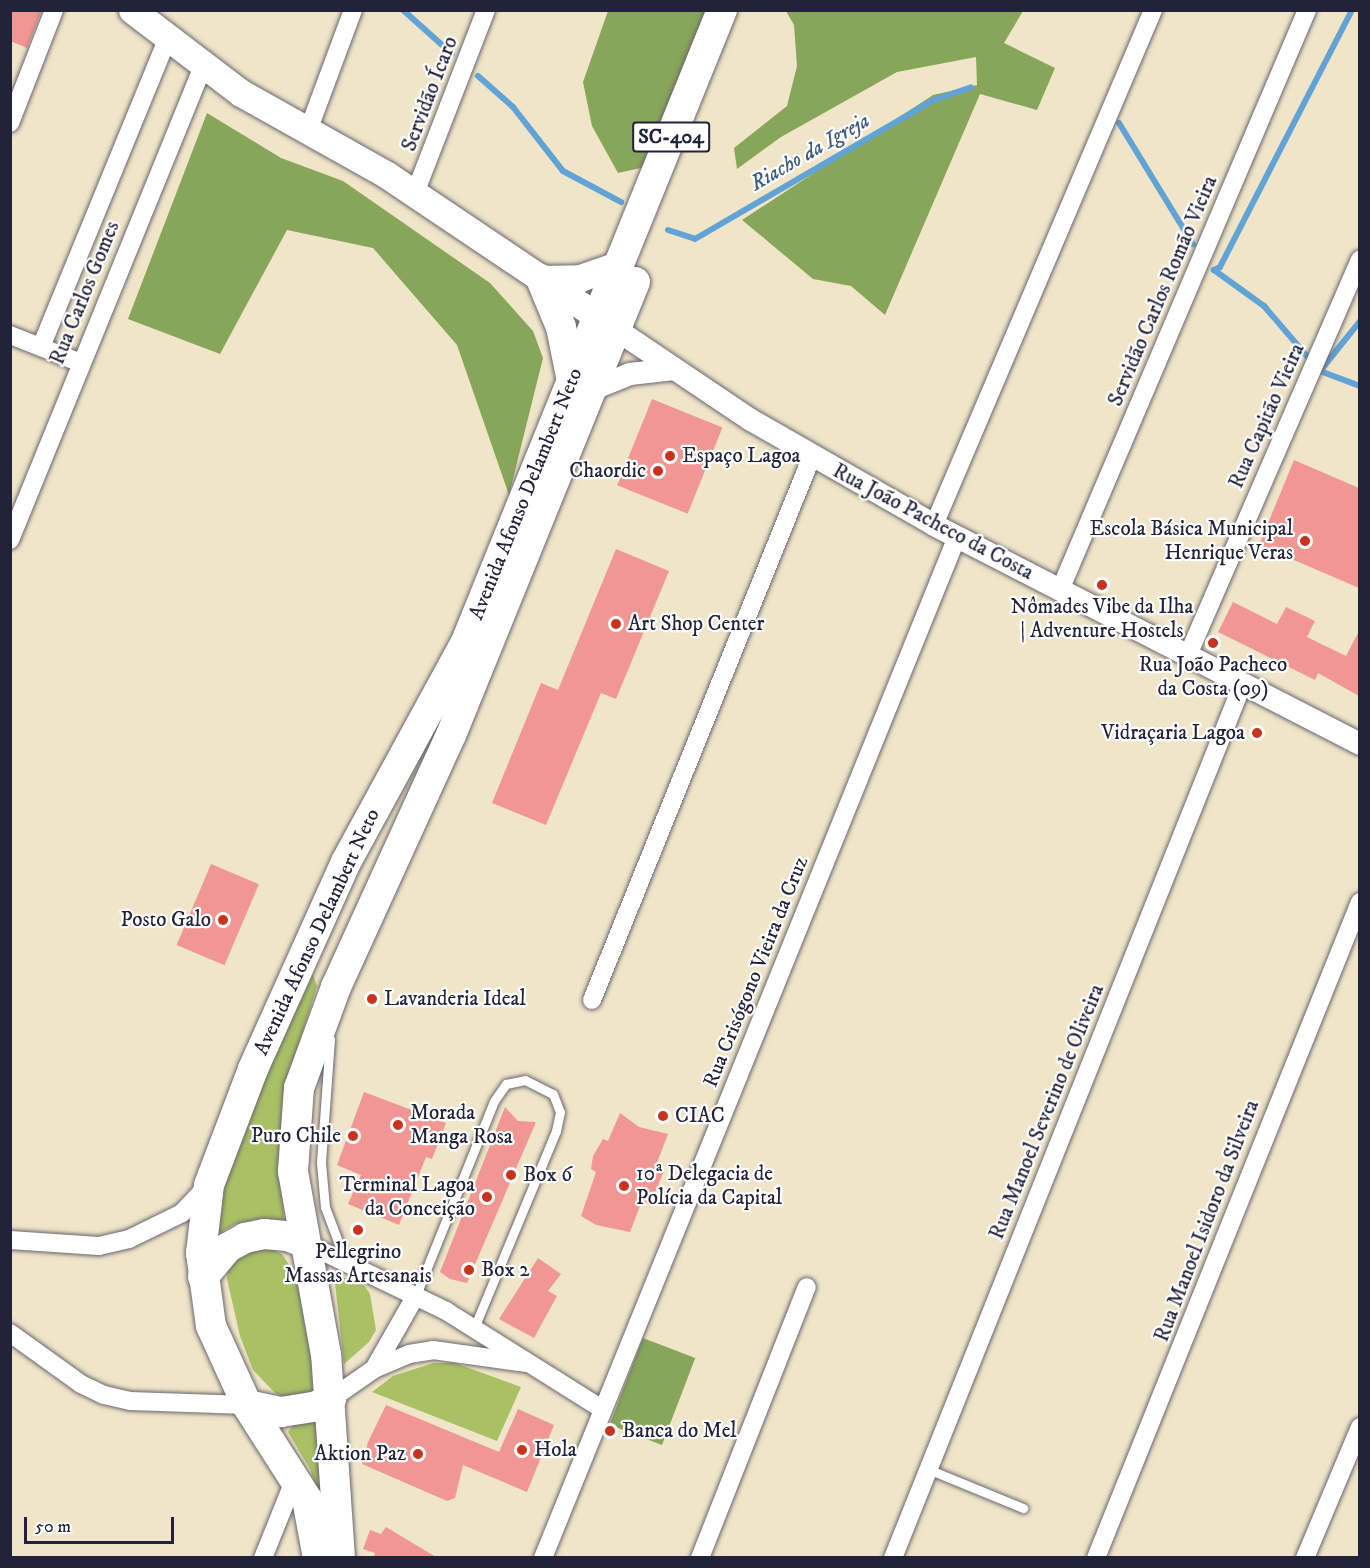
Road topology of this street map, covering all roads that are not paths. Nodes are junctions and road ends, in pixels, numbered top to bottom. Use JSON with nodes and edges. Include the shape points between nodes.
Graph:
{"nodes":[{"id":1,"x":54,"y":10,"type":"edge"},
{"id":2,"x":132,"y":10,"type":"edge"},
{"id":3,"x":353,"y":10,"type":"edge"},
{"id":4,"x":486,"y":10,"type":"edge"},
{"id":5,"x":722,"y":10,"type":"edge"},
{"id":6,"x":744,"y":10,"type":"edge"},
{"id":7,"x":1153,"y":10,"type":"edge"},
{"id":8,"x":1306,"y":10,"type":"edge"},
{"id":9,"x":169,"y":35,"type":"junction"},
{"id":10,"x":204,"y":64,"type":"junction"},
{"id":11,"x":10,"y":123,"type":"edge"},
{"id":12,"x":308,"y":131,"type":"junction"},
{"id":13,"x":415,"y":193,"type":"junction"},
{"id":14,"x":1359,"y":260,"type":"edge"},
{"id":15,"x":620,"y":264,"type":"junction"},
{"id":16,"x":541,"y":279,"type":"junction"},
{"id":17,"x":608,"y":324,"type":"junction"},
{"id":18,"x":10,"y":335,"type":"edge"},
{"id":19,"x":41,"y":347,"type":"junction"},
{"id":20,"x":81,"y":363,"type":"junction"},
{"id":21,"x":675,"y":369,"type":"junction"},
{"id":22,"x":582,"y":385,"type":"junction"},
{"id":23,"x":812,"y":456,"type":"junction"},
{"id":24,"x":934,"y":525,"type":"junction"},
{"id":25,"x":957,"y":537,"type":"junction"},
{"id":26,"x":10,"y":540,"type":"edge"},
{"id":27,"x":1060,"y":590,"type":"junction"},
{"id":28,"x":1188,"y":655,"type":"junction"},
{"id":29,"x":1243,"y":683,"type":"junction"},
{"id":30,"x":1359,"y":744,"type":"edge"},
{"id":31,"x":356,"y":843,"type":"junction"},
{"id":32,"x":383,"y":883,"type":"junction"},
{"id":33,"x":1359,"y":902,"type":"edge"},
{"id":34,"x":336,"y":987,"type":"junction"},
{"id":35,"x":592,"y":1000,"type":"dead end"},
{"id":36,"x":209,"y":1185,"type":"junction"},
{"id":37,"x":10,"y":1240,"type":"edge"},
{"id":38,"x":305,"y":1243,"type":"junction"},
{"id":39,"x":345,"y":1260,"type":"junction"},
{"id":40,"x":203,"y":1277,"type":"junction"},
{"id":41,"x":807,"y":1287,"type":"dead end"},
{"id":42,"x":416,"y":1295,"type":"junction"},
{"id":43,"x":474,"y":1328,"type":"junction"},
{"id":44,"x":10,"y":1333,"type":"edge"},
{"id":45,"x":532,"y":1364,"type":"junction"},
{"id":46,"x":374,"y":1369,"type":"junction"},
{"id":47,"x":331,"y":1399,"type":"junction"},
{"id":48,"x":247,"y":1405,"type":"junction"},
{"id":49,"x":602,"y":1409,"type":"junction"},
{"id":50,"x":1359,"y":1427,"type":"edge"},
{"id":51,"x":928,"y":1469,"type":"junction"},
{"id":52,"x":296,"y":1476,"type":"junction"},
{"id":53,"x":1023,"y":1508,"type":"dead end"},
{"id":54,"x":263,"y":1557,"type":"edge"},
{"id":55,"x":318,"y":1557,"type":"edge"},
{"id":56,"x":340,"y":1557,"type":"edge"},
{"id":57,"x":543,"y":1557,"type":"edge"},
{"id":58,"x":700,"y":1557,"type":"edge"},
{"id":59,"x":893,"y":1557,"type":"edge"},
{"id":60,"x":1096,"y":1557,"type":"edge"},
{"id":61,"x":1305,"y":1557,"type":"edge"}],
"edges":[{"from":1,"to":11,"type":"street"},
{"from":2,"to":9,"type":"main road"},
{"from":3,"to":12,"type":"street"},
{"from":4,"to":13,"type":"street","name":"Servidão Ícaro"},
{"from":5,"to":15,"type":"main road","number":"SC-404"},
{"from":6,"to":17,"type":"main road","number":"SC-404"},
{"from":7,"to":24,"type":"street"},
{"from":8,"to":27,"type":"street","name":"Servidão Carlos Romão Vieira"},
{"from":9,"to":10,"type":"main road"},
{"from":9,"to":19,"type":"street","name":"Rua Carlos Gomes"},
{"from":10,"to":12,"type":"main road","via":[[261,106]]},
{"from":10,"to":20,"type":"street","name":"Rua Carlos Gomes"},
{"from":12,"to":13,"type":"main road"},
{"from":13,"to":16,"type":"main road"},
{"from":14,"to":28,"type":"street","name":"Rua Capitão Vieira"},
{"from":15,"to":16,"type":"main road","via":[[580,278]]},
{"from":15,"to":17,"type":"main road","number":"SC-404"},
{"from":16,"to":17,"type":"main road"},
{"from":16,"to":22,"type":"main road"},
{"from":17,"to":21,"type":"street","name":"Rua João Pacheco da Costa"},
{"from":17,"to":22,"type":"main road","name":"Avenida Afonso Delambert Neto"},
{"from":18,"to":19,"type":"street"},
{"from":19,"to":20,"type":"street"},
{"from":20,"to":26,"type":"street","name":"Rua Carlos Gomes"},
{"from":21,"to":22,"type":"street"},
{"from":21,"to":23,"type":"street","name":"Rua João Pacheco da Costa"},
{"from":22,"to":31,"type":"main road","name":"Avenida Afonso Delambert Neto","via":[[466,642]]},
{"from":22,"to":32,"type":"main road","name":"Avenida Afonso Delambert Neto","via":[[451,735]]},
{"from":23,"to":24,"type":"street","name":"Rua João Pacheco da Costa"},
{"from":23,"to":35,"type":"street"},
{"from":24,"to":25,"type":"street","name":"Rua João Pacheco da Costa"},
{"from":25,"to":27,"type":"street","name":"Rua João Pacheco da Costa"},
{"from":25,"to":49,"type":"street","name":"Rua Crisógono Vieira da Cruz"},
{"from":27,"to":28,"type":"street","name":"Rua João Pacheco da Costa"},
{"from":28,"to":29,"type":"street","name":"Rua João Pacheco da Costa"},
{"from":29,"to":30,"type":"street","name":"Rua João Pacheco da Costa"},
{"from":29,"to":51,"type":"street","name":"Rua Manoel Severino de Oliveira"},
{"from":31,"to":32,"type":"main road"},
{"from":31,"to":36,"type":"main road","name":"Avenida Afonso Delambert Neto","via":[[254,1069]]},
{"from":32,"to":34,"type":"main road","name":"Avenida Afonso Delambert Neto"},
{"from":33,"to":60,"type":"street","name":"Rua Manoel Isidoro da Silveira"},
{"from":34,"to":38,"type":"main road","name":"Avenida Afonso Delambert Neto","via":[[299,1089],[293,1131],[292,1171]]},
{"from":34,"to":39,"type":"lane","via":[[321,1163],[325,1207]]},
{"from":36,"to":37,"type":"street","via":[[182,1213],[129,1239],[99,1246]]},
{"from":36,"to":40,"type":"main road","name":"Avenida Afonso Delambert Neto","via":[[204,1208]]},
{"from":38,"to":39,"type":"street"},
{"from":38,"to":40,"type":"main road","via":[[276,1235],[245,1238],[226,1248]]},
{"from":38,"to":47,"type":"main road","name":"Avenida Afonso Delambert Neto","via":[[323,1327]]},
{"from":39,"to":42,"type":"street"},
{"from":40,"to":48,"type":"main road","name":"Avenida Afonso Delambert Neto","via":[[219,1350]]},
{"from":41,"to":58,"type":"street"},
{"from":42,"to":43,"type":"street"},
{"from":42,"to":43,"type":"lane","via":[[494,1101],[506,1084],[525,1080],[553,1094],[560,1112],[556,1131]]},
{"from":42,"to":46,"type":"street"},
{"from":43,"to":45,"type":"street"},
{"from":44,"to":48,"type":"street","via":[[81,1384],[104,1395],[130,1401]]},
{"from":45,"to":46,"type":"street","via":[[433,1350],[409,1354]]},
{"from":45,"to":49,"type":"street"},
{"from":46,"to":47,"type":"street"},
{"from":47,"to":48,"type":"main road","via":[[315,1407],[281,1412]]},
{"from":47,"to":56,"type":"main road","name":"Avenida Afonso Delambert Neto"},
{"from":48,"to":52,"type":"main road","name":"Avenida Afonso Delambert Neto"},
{"from":49,"to":57,"type":"street","name":"Rua Crisógono Vieira da Cruz"},
{"from":50,"to":61,"type":"street"},
{"from":51,"to":53,"type":"lane"},
{"from":51,"to":59,"type":"street","name":"Rua Manoel Severino de Oliveira"},
{"from":52,"to":54,"type":"street"},
{"from":52,"to":55,"type":"main road","name":"Avenida Afonso Delambert Neto","via":[[314,1521]]}]}
